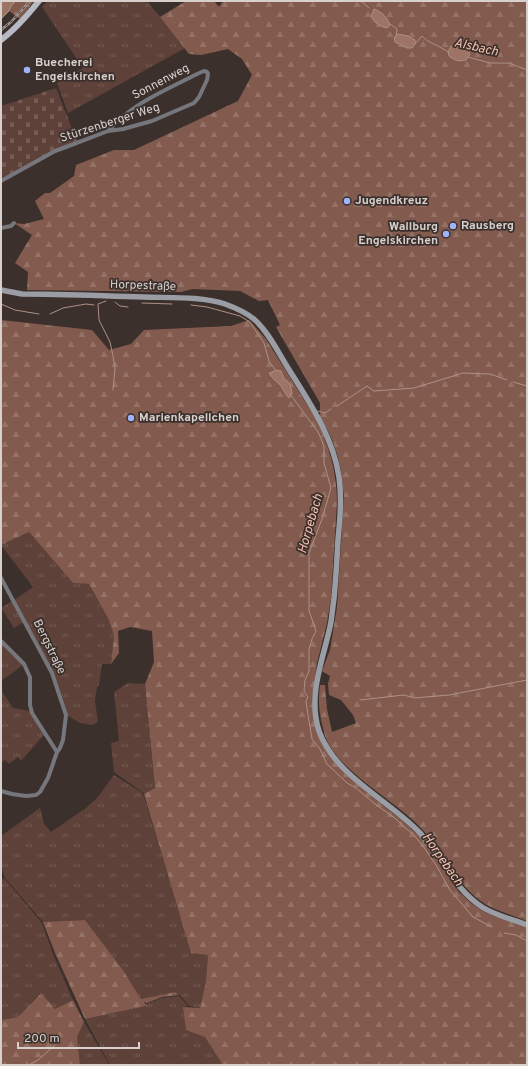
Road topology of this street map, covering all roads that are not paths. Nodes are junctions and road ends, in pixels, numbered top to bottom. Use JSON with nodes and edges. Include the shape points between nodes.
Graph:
{"nodes":[{"id":1,"x":39,"y":1,"type":"edge"},
{"id":2,"x":1,"y":40,"type":"edge"},
{"id":3,"x":207,"y":72,"type":"joint"},
{"id":4,"x":108,"y":132,"type":"junction"},
{"id":5,"x":1,"y":181,"type":"edge"},
{"id":6,"x":14,"y":223,"type":"dead end"},
{"id":7,"x":1,"y":228,"type":"edge"},
{"id":8,"x":1,"y":290,"type":"edge"},
{"id":9,"x":1,"y":578,"type":"edge"},
{"id":10,"x":1,"y":641,"type":"edge"},
{"id":11,"x":57,"y":752,"type":"junction"},
{"id":12,"x":1,"y":791,"type":"edge"},
{"id":13,"x":527,"y":925,"type":"edge"}],
"edges":[{"from":1,"to":2,"type":"main road","via":[[23,22]]},
{"from":3,"to":4,"type":"street","name":"Sonnenweg","via":[[197,74],[136,106]]},
{"from":3,"to":4,"type":"street","name":"Stürzenberger Weg","via":[[207,80],[194,103],[152,121]]},
{"from":4,"to":5,"type":"street","name":"Stürzenberger Weg","via":[[55,151]]},
{"from":6,"to":7,"type":"street"},
{"from":8,"to":13,"type":"street","name":"Horpestraße","via":[[22,294],[215,301],[238,309],[261,326],[326,433],[339,475],[340,502],[332,609],[315,694],[319,730],[332,754],[346,770],[421,834],[469,897],[493,913]]},
{"from":9,"to":11,"type":"street","name":"Bergstraße","via":[[52,673],[66,715],[63,740]]},
{"from":10,"to":11,"type":"street","via":[[24,664],[30,677],[32,713]]},
{"from":11,"to":12,"type":"street","name":"Bergstraße","via":[[48,778],[36,795],[26,796]]}]}
